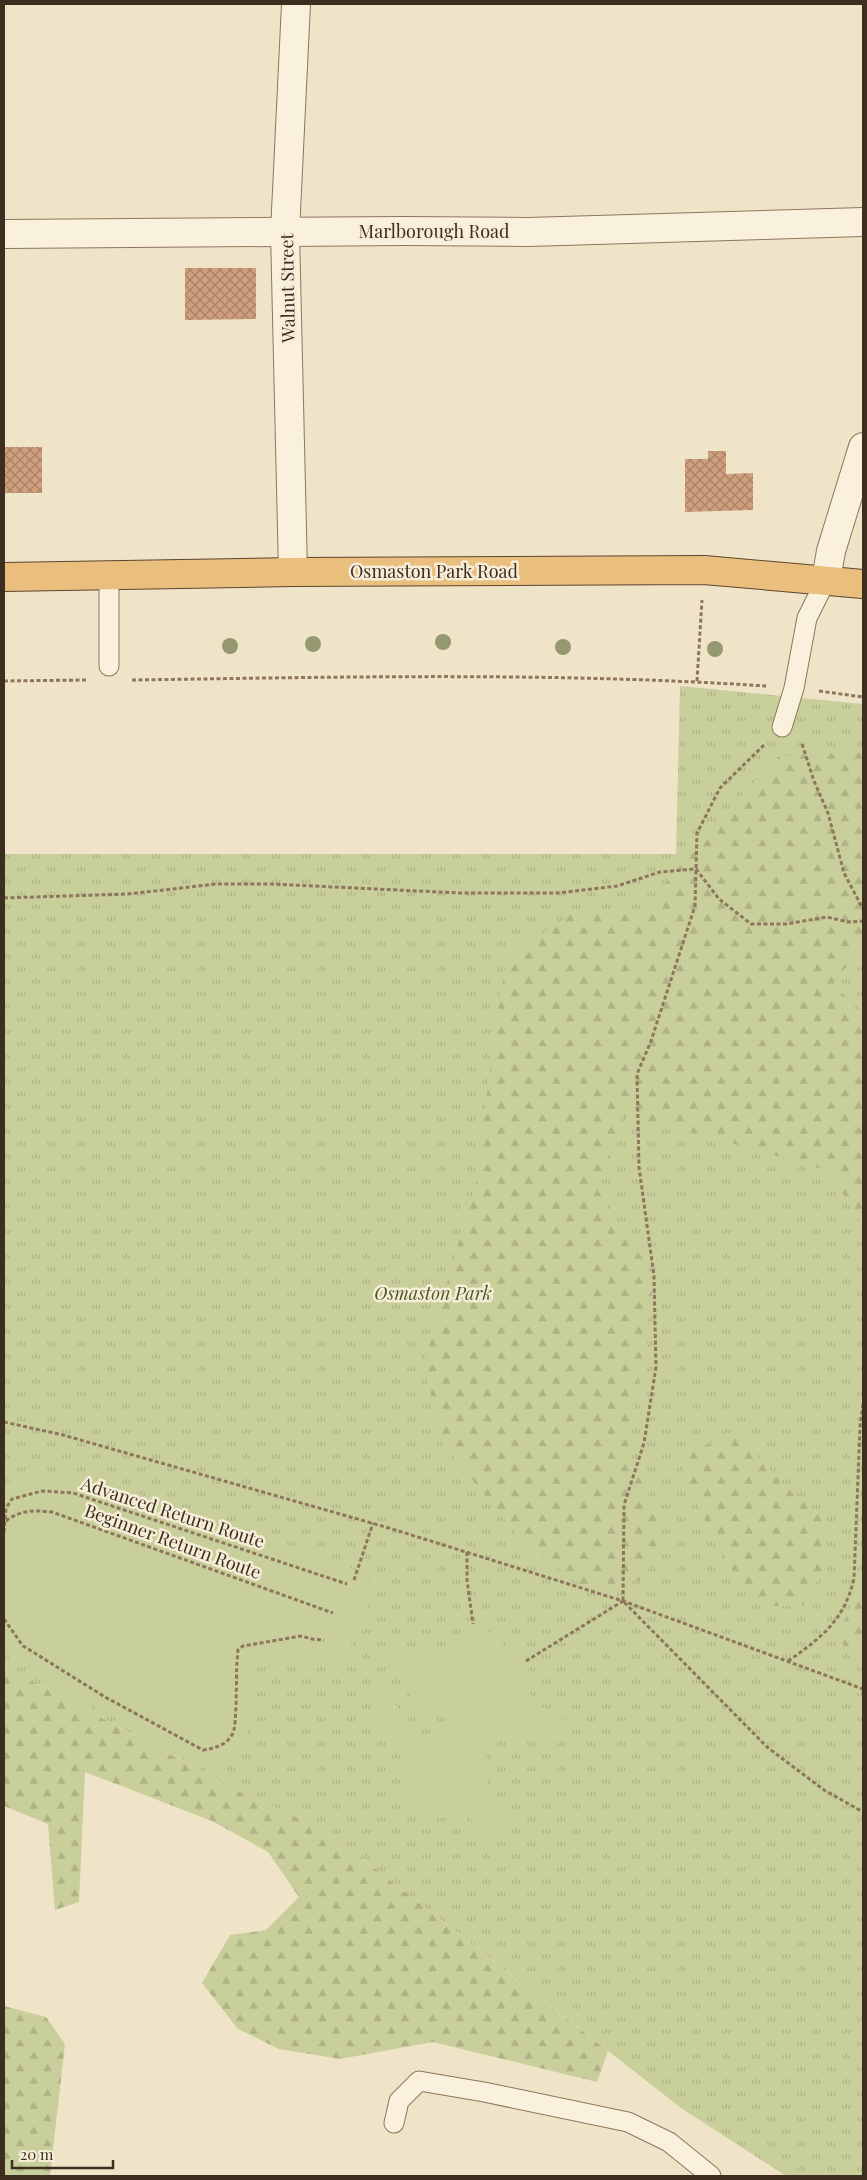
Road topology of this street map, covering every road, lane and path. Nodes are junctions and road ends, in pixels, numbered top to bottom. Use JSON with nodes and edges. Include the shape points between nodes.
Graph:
{"nodes":[{"id":1,"x":296,"y":4,"type":"edge"},
{"id":2,"x":863,"y":222,"type":"edge"},
{"id":3,"x":285,"y":232,"type":"junction"},
{"id":4,"x":4,"y":234,"type":"edge"},
{"id":5,"x":863,"y":447,"type":"edge"},
{"id":6,"x":704,"y":570,"type":"junction"},
{"id":7,"x":293,"y":572,"type":"junction"},
{"id":8,"x":109,"y":575,"type":"junction"},
{"id":9,"x":4,"y":577,"type":"edge"},
{"id":10,"x":826,"y":580,"type":"junction"},
{"id":11,"x":863,"y":584,"type":"edge"},
{"id":12,"x":109,"y":666,"type":"dead end"},
{"id":13,"x":4,"y":680,"type":"edge"},
{"id":14,"x":91,"y":680,"type":"dead end"},
{"id":15,"x":130,"y":680,"type":"dead end"},
{"id":16,"x":697,"y":682,"type":"junction"},
{"id":17,"x":794,"y":688,"type":"junction"},
{"id":18,"x":863,"y":697,"type":"edge"},
{"id":19,"x":782,"y":727,"type":"junction"},
{"id":20,"x":696,"y":868,"type":"junction"},
{"id":21,"x":4,"y":898,"type":"edge"},
{"id":22,"x":863,"y":909,"type":"edge"},
{"id":23,"x":863,"y":921,"type":"edge"},
{"id":24,"x":863,"y":1404,"type":"edge"},
{"id":25,"x":4,"y":1422,"type":"edge"},
{"id":26,"x":5,"y":1522,"type":"junction"},
{"id":27,"x":373,"y":1523,"type":"junction"},
{"id":28,"x":4,"y":1532,"type":"edge"},
{"id":29,"x":467,"y":1552,"type":"junction"},
{"id":30,"x":354,"y":1580,"type":"dead end"},
{"id":31,"x":347,"y":1584,"type":"dead end"},
{"id":32,"x":623,"y":1601,"type":"junction"},
{"id":33,"x":333,"y":1612,"type":"dead end"},
{"id":34,"x":4,"y":1619,"type":"edge"},
{"id":35,"x":473,"y":1624,"type":"dead end"},
{"id":36,"x":324,"y":1640,"type":"dead end"},
{"id":37,"x":526,"y":1661,"type":"dead end"},
{"id":38,"x":788,"y":1661,"type":"junction"},
{"id":39,"x":863,"y":1689,"type":"edge"},
{"id":40,"x":863,"y":1812,"type":"edge"},
{"id":41,"x":394,"y":2123,"type":"dead end"},
{"id":42,"x":712,"y":2176,"type":"edge"}],
"edges":[{"from":1,"to":3,"type":"street","name":"Walnut Street"},
{"from":2,"to":3,"type":"street","name":"Marlborough Road","via":[[528,232]]},
{"from":3,"to":4,"type":"street","name":"Marlborough Road"},
{"from":3,"to":7,"type":"street","name":"Walnut Street"},
{"from":5,"to":10,"type":"street","via":[[831,551]]},
{"from":6,"to":7,"type":"highway","name":"Osmaston Park Road"},
{"from":6,"to":10,"type":"highway","name":"Osmaston Park Road"},
{"from":6,"to":16,"type":"path"},
{"from":7,"to":8,"type":"highway","name":"Osmaston Park Road"},
{"from":8,"to":9,"type":"highway","name":"Osmaston Park Road"},
{"from":8,"to":12,"type":"lane"},
{"from":10,"to":11,"type":"highway","name":"Osmaston Park Road"},
{"from":10,"to":17,"type":"lane","via":[[806,618]]},
{"from":13,"to":14,"type":"path"},
{"from":15,"to":16,"type":"path","via":[[432,675]]},
{"from":16,"to":17,"type":"path"},
{"from":17,"to":18,"type":"path"},
{"from":17,"to":19,"type":"lane"},
{"from":19,"to":20,"type":"path","via":[[720,788],[697,833]]},
{"from":19,"to":22,"type":"path","via":[[803,746],[828,813],[844,873]]},
{"from":20,"to":21,"type":"path","via":[[660,872],[617,886],[557,893],[460,893],[216,884],[128,894]]},
{"from":20,"to":23,"type":"path","via":[[719,899],[751,924],[786,924],[827,917],[848,922]]},
{"from":20,"to":32,"type":"path","via":[[695,906],[637,1074],[639,1167],[654,1276],[656,1367],[644,1444],[624,1505]]},
{"from":24,"to":38,"type":"path","via":[[852,1589],[843,1610],[827,1632]]},
{"from":25,"to":27,"type":"path","via":[[64,1435]]},
{"from":26,"to":28,"type":"path"},
{"from":26,"to":31,"type":"path","name":"Advanced Return Route","via":[[6,1508],[12,1499],[42,1491],[73,1493]]},
{"from":26,"to":33,"type":"path","name":"Beginner Return Route","via":[[15,1514],[33,1510],[52,1512]]},
{"from":27,"to":29,"type":"path"},
{"from":27,"to":30,"type":"path"},
{"from":29,"to":32,"type":"path"},
{"from":29,"to":35,"type":"path","via":[[466,1580]]},
{"from":32,"to":37,"type":"path"},
{"from":32,"to":38,"type":"path"},
{"from":32,"to":40,"type":"path","via":[[767,1747],[824,1790]]},
{"from":34,"to":36,"type":"path","via":[[23,1646],[105,1697],[204,1750],[227,1741],[234,1731],[238,1650],[243,1646],[301,1636]]},
{"from":38,"to":39,"type":"path"},
{"from":41,"to":42,"type":"lane","via":[[399,2102],[419,2080],[628,2122],[669,2142]]}]}
